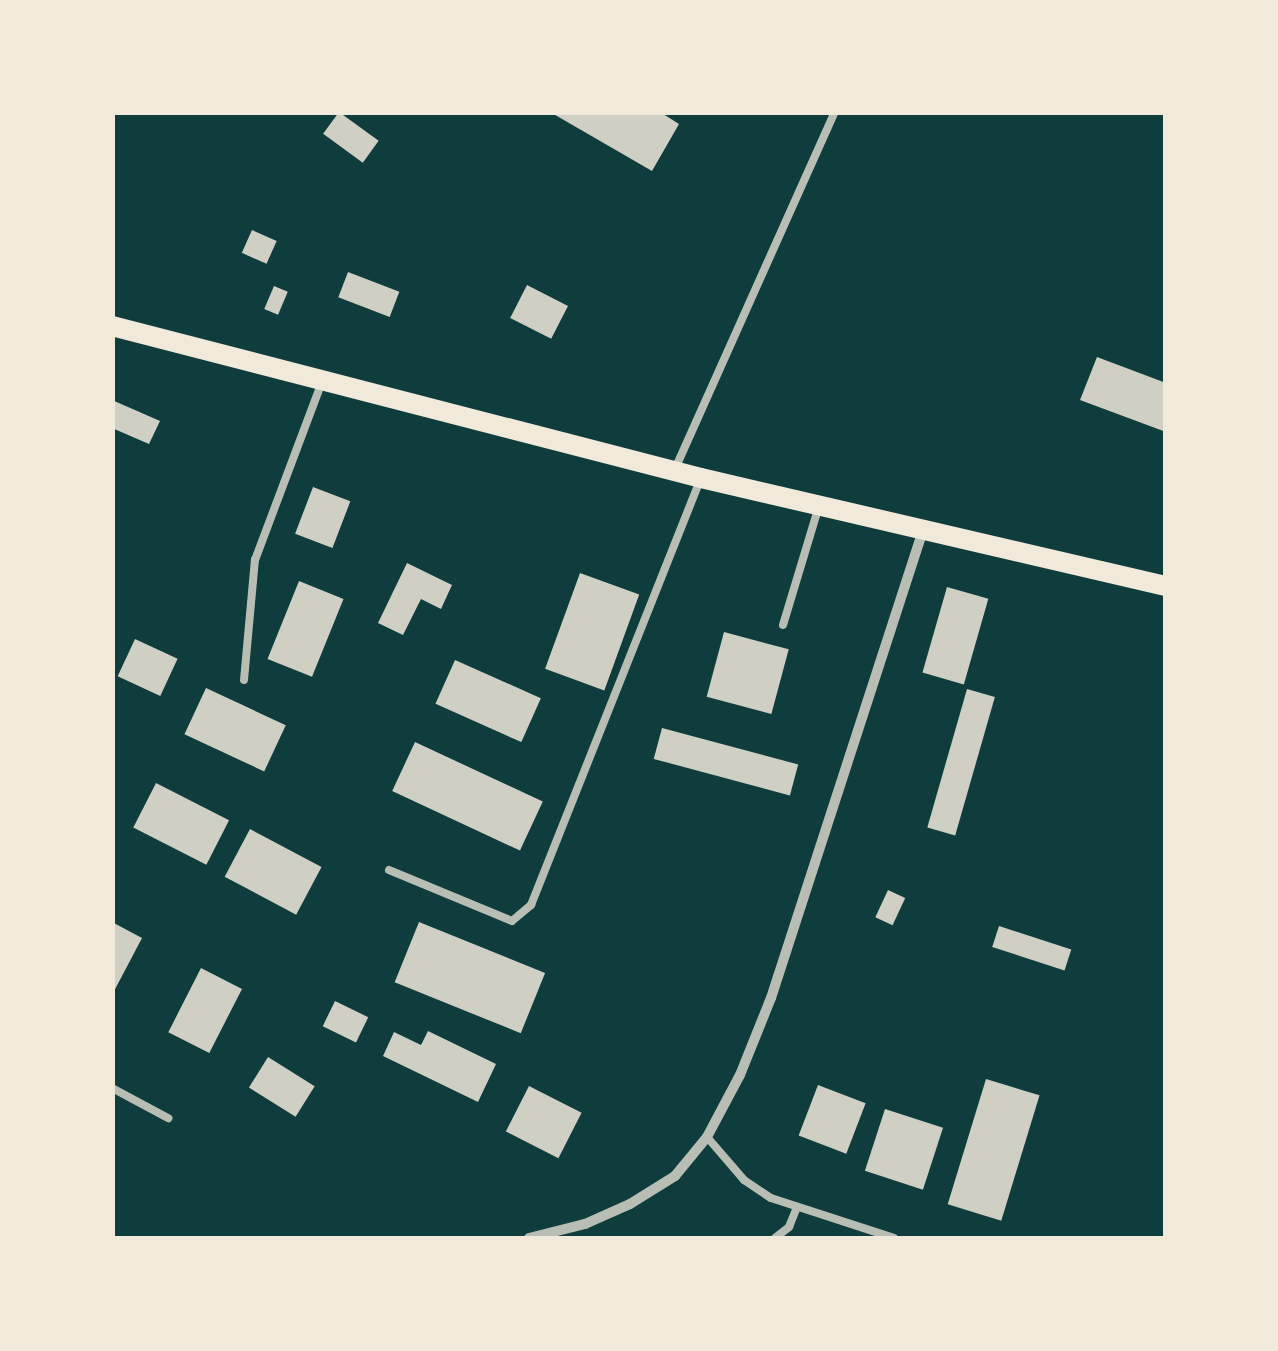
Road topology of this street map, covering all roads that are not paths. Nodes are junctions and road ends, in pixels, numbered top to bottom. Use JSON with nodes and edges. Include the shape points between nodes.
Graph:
{"nodes":[{"id":1,"x":835,"y":112,"type":"edge"},
{"id":2,"x":112,"y":326,"type":"edge"},
{"id":3,"x":323,"y":380,"type":"junction"},
{"id":4,"x":674,"y":471,"type":"junction"},
{"id":5,"x":701,"y":478,"type":"junction"},
{"id":6,"x":819,"y":506,"type":"junction"},
{"id":7,"x":924,"y":529,"type":"junction"},
{"id":8,"x":1166,"y":586,"type":"edge"},
{"id":9,"x":783,"y":625,"type":"dead end"},
{"id":10,"x":244,"y":680,"type":"dead end"},
{"id":11,"x":389,"y":870,"type":"dead end"},
{"id":12,"x":112,"y":1088,"type":"edge"},
{"id":13,"x":168,"y":1118,"type":"dead end"},
{"id":14,"x":707,"y":1137,"type":"junction"},
{"id":15,"x":797,"y":1207,"type":"junction"},
{"id":16,"x":528,"y":1238,"type":"edge"},
{"id":17,"x":775,"y":1238,"type":"edge"},
{"id":18,"x":894,"y":1238,"type":"edge"}],
"edges":[{"from":1,"to":4,"type":"lane"},
{"from":2,"to":3,"type":"main road"},
{"from":3,"to":4,"type":"main road"},
{"from":3,"to":10,"type":"lane","via":[[255,560]]},
{"from":4,"to":5,"type":"main road"},
{"from":5,"to":6,"type":"main road"},
{"from":5,"to":11,"type":"lane","via":[[531,904],[512,921]]},
{"from":6,"to":7,"type":"main road"},
{"from":6,"to":9,"type":"lane"},
{"from":7,"to":8,"type":"main road"},
{"from":7,"to":14,"type":"street","via":[[770,998]]},
{"from":12,"to":13,"type":"lane"},
{"from":14,"to":15,"type":"lane","via":[[744,1180]]},
{"from":14,"to":16,"type":"street","via":[[676,1176],[630,1204]]},
{"from":15,"to":17,"type":"lane","via":[[789,1228]]},
{"from":15,"to":18,"type":"lane"}]}
